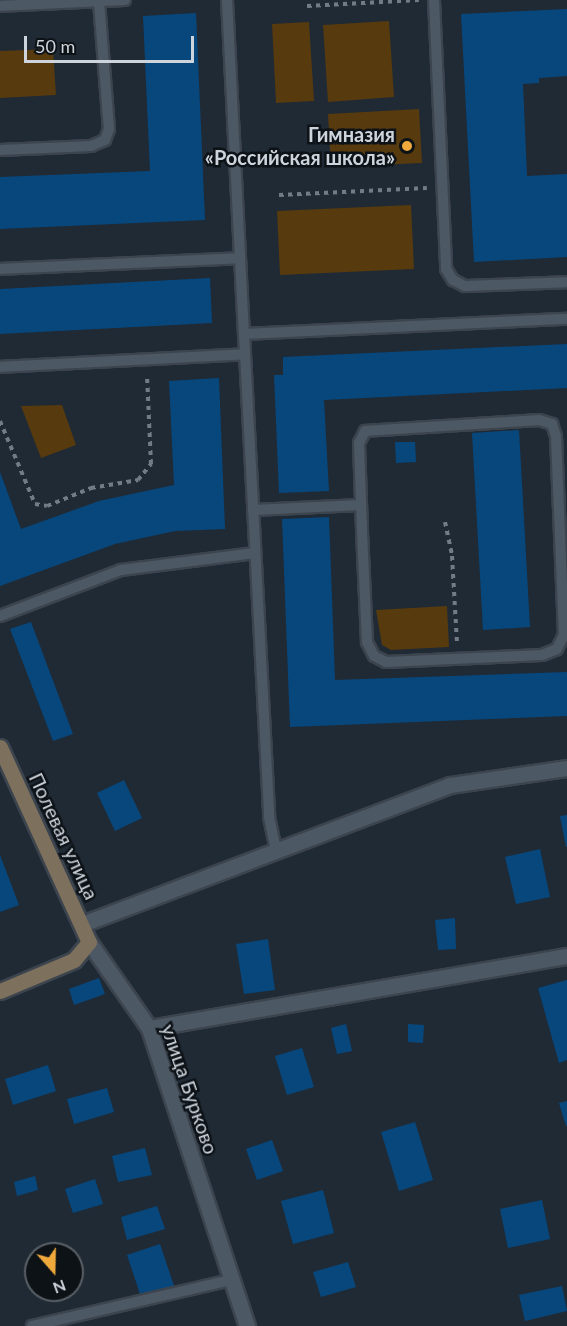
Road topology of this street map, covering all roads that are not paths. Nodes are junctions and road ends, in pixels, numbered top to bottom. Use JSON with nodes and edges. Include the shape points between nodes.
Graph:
{"nodes":[{"id":1,"x":125,"y":0,"type":"edge"},
{"id":2,"x":226,"y":0,"type":"edge"},
{"id":3,"x":434,"y":0,"type":"edge"},
{"id":4,"x":99,"y":1,"type":"edge"},
{"id":5,"x":0,"y":6,"type":"edge"},
{"id":6,"x":0,"y":150,"type":"edge"},
{"id":7,"x":240,"y":258,"type":"junction"},
{"id":8,"x":0,"y":269,"type":"edge"},
{"id":9,"x":567,"y":282,"type":"edge"},
{"id":10,"x":567,"y":319,"type":"edge"},
{"id":11,"x":244,"y":334,"type":"junction"},
{"id":12,"x":245,"y":354,"type":"junction"},
{"id":13,"x":0,"y":367,"type":"edge"},
{"id":14,"x":563,"y":496,"type":"edge"},
{"id":15,"x":361,"y":505,"type":"junction"},
{"id":16,"x":253,"y":510,"type":"junction"},
{"id":17,"x":255,"y":553,"type":"junction"},
{"id":18,"x":0,"y":616,"type":"edge"},
{"id":19,"x":0,"y":747,"type":"edge"},
{"id":20,"x":567,"y":768,"type":"edge"},
{"id":21,"x":276,"y":849,"type":"junction"},
{"id":22,"x":82,"y":924,"type":"junction"},
{"id":23,"x":89,"y":942,"type":"junction"},
{"id":24,"x":567,"y":956,"type":"edge"},
{"id":25,"x":0,"y":991,"type":"edge"},
{"id":26,"x":149,"y":1028,"type":"junction"},
{"id":27,"x":231,"y":1280,"type":"junction"},
{"id":28,"x":32,"y":1326,"type":"edge"},
{"id":29,"x":247,"y":1326,"type":"edge"}],
"edges":[{"from":1,"to":4,"type":"lane"},
{"from":2,"to":7,"type":"lane"},
{"from":3,"to":9,"type":"lane","via":[[446,269],[453,280],[465,286]]},
{"from":4,"to":5,"type":"lane"},
{"from":4,"to":6,"type":"lane","via":[[109,129],[105,140],[91,146]]},
{"from":7,"to":8,"type":"lane"},
{"from":7,"to":11,"type":"lane"},
{"from":10,"to":11,"type":"lane"},
{"from":11,"to":12,"type":"lane"},
{"from":12,"to":13,"type":"lane"},
{"from":12,"to":16,"type":"lane"},
{"from":14,"to":15,"type":"lane","via":[[552,424],[539,420],[378,427],[365,431],[359,443]]},
{"from":14,"to":15,"type":"lane","via":[[564,635],[557,649],[542,655],[458,659],[386,662],[374,656],[367,642]]},
{"from":15,"to":16,"type":"lane"},
{"from":16,"to":17,"type":"lane"},
{"from":17,"to":18,"type":"lane","via":[[121,570]]},
{"from":17,"to":21,"type":"lane","via":[[269,817]]},
{"from":19,"to":22,"type":"street","name":"Полевая улица"},
{"from":20,"to":21,"type":"street","via":[[450,785]]},
{"from":21,"to":22,"type":"street"},
{"from":22,"to":23,"type":"street","name":"Полевая улица"},
{"from":23,"to":25,"type":"street","via":[[74,960]]},
{"from":23,"to":26,"type":"street","name":"улица Бурково"},
{"from":24,"to":26,"type":"street"},
{"from":26,"to":27,"type":"street","name":"улица Бурково"},
{"from":27,"to":28,"type":"lane"},
{"from":27,"to":29,"type":"street","name":"улица Бурково"}]}
